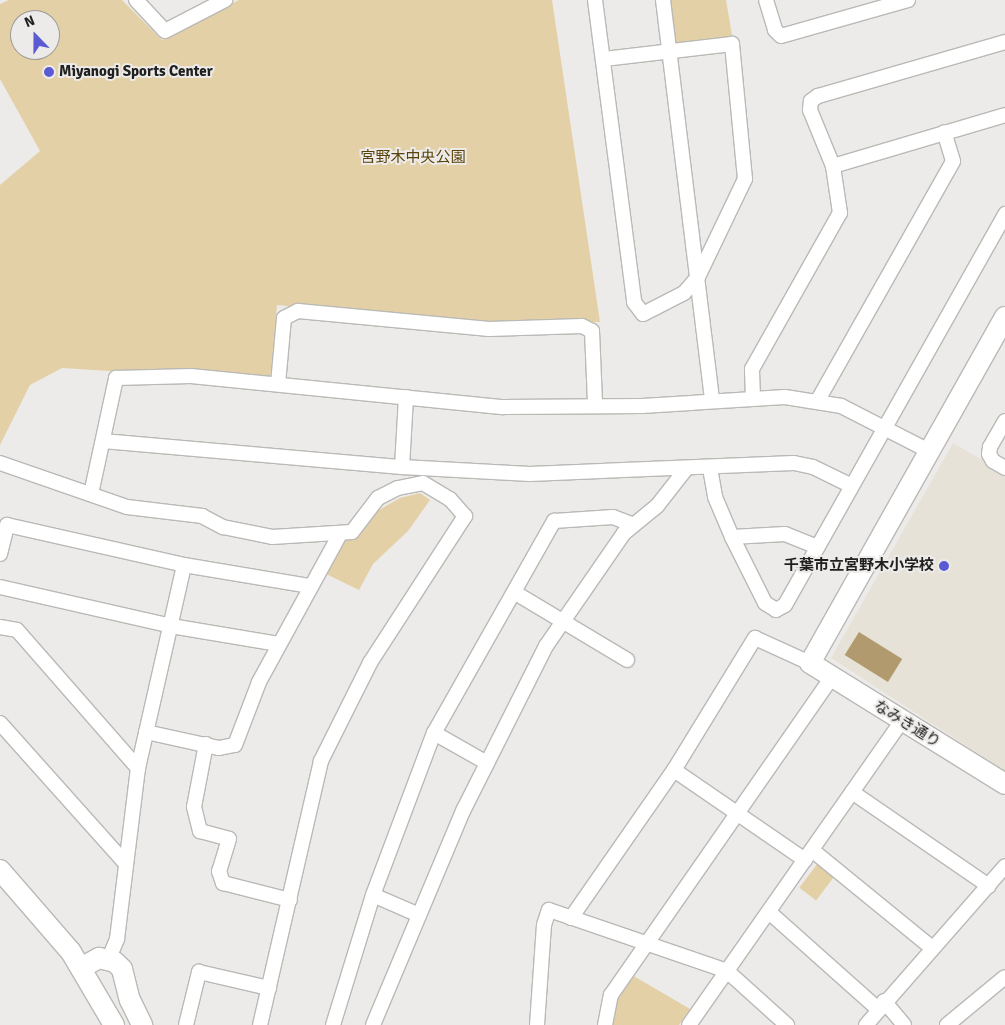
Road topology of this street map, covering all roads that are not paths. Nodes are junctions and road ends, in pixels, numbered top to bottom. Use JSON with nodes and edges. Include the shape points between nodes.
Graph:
{"nodes":[{"id":1,"x":136,"y":0,"type":"edge"},
{"id":2,"x":225,"y":0,"type":"edge"},
{"id":3,"x":595,"y":0,"type":"edge"},
{"id":4,"x":663,"y":0,"type":"edge"},
{"id":5,"x":766,"y":0,"type":"edge"},
{"id":6,"x":908,"y":0,"type":"edge"},
{"id":7,"x":1005,"y":42,"type":"edge"},
{"id":8,"x":668,"y":53,"type":"junction"},
{"id":9,"x":604,"y":59,"type":"junction"},
{"id":10,"x":1005,"y":115,"type":"edge"},
{"id":11,"x":944,"y":132,"type":"junction"},
{"id":12,"x":833,"y":166,"type":"junction"},
{"id":13,"x":1005,"y":214,"type":"edge"},
{"id":14,"x":698,"y":277,"type":"junction"},
{"id":15,"x":1005,"y":317,"type":"edge"},
{"id":16,"x":278,"y":384,"type":"junction"},
{"id":17,"x":406,"y":397,"type":"junction"},
{"id":18,"x":753,"y":399,"type":"junction"},
{"id":19,"x":712,"y":400,"type":"junction"},
{"id":20,"x":818,"y":400,"type":"junction"},
{"id":21,"x":595,"y":404,"type":"junction"},
{"id":22,"x":1005,"y":421,"type":"edge"},
{"id":23,"x":886,"y":428,"type":"junction"},
{"id":24,"x":103,"y":441,"type":"junction"},
{"id":25,"x":929,"y":451,"type":"junction"},
{"id":26,"x":0,"y":464,"type":"edge"},
{"id":27,"x":402,"y":468,"type":"junction"},
{"id":28,"x":710,"y":468,"type":"junction"},
{"id":29,"x":1005,"y":468,"type":"edge"},
{"id":30,"x":686,"y":469,"type":"junction"},
{"id":31,"x":852,"y":486,"type":"junction"},
{"id":32,"x":91,"y":494,"type":"junction"},
{"id":33,"x":634,"y":525,"type":"junction"},
{"id":34,"x":340,"y":534,"type":"junction"},
{"id":35,"x":732,"y":537,"type":"junction"},
{"id":36,"x":817,"y":547,"type":"junction"},
{"id":37,"x":0,"y":554,"type":"edge"},
{"id":38,"x":184,"y":565,"type":"junction"},
{"id":39,"x":0,"y":586,"type":"edge"},
{"id":40,"x":310,"y":586,"type":"junction"},
{"id":41,"x":514,"y":592,"type":"junction"},
{"id":42,"x":563,"y":621,"type":"junction"},
{"id":43,"x":171,"y":626,"type":"junction"},
{"id":44,"x":0,"y":627,"type":"edge"},
{"id":45,"x":279,"y":644,"type":"junction"},
{"id":46,"x":627,"y":660,"type":"dead end"},
{"id":47,"x":810,"y":663,"type":"junction"},
{"id":48,"x":833,"y":676,"type":"junction"},
{"id":49,"x":902,"y":721,"type":"junction"},
{"id":50,"x":0,"y":723,"type":"edge"},
{"id":51,"x":146,"y":732,"type":"junction"},
{"id":52,"x":434,"y":734,"type":"junction"},
{"id":53,"x":206,"y":744,"type":"junction"},
{"id":54,"x":486,"y":763,"type":"junction"},
{"id":55,"x":138,"y":768,"type":"junction"},
{"id":56,"x":674,"y":770,"type":"junction"},
{"id":57,"x":1005,"y":784,"type":"edge"},
{"id":58,"x":852,"y":792,"type":"junction"},
{"id":59,"x":738,"y":814,"type":"junction"},
{"id":60,"x":808,"y":855,"type":"junction"},
{"id":61,"x":126,"y":864,"type":"junction"},
{"id":62,"x":0,"y":870,"type":"edge"},
{"id":63,"x":999,"y":878,"type":"edge"},
{"id":64,"x":372,"y":895,"type":"junction"},
{"id":65,"x":290,"y":900,"type":"junction"},
{"id":66,"x":768,"y":912,"type":"junction"},
{"id":67,"x":420,"y":915,"type":"junction"},
{"id":68,"x":571,"y":918,"type":"junction"},
{"id":69,"x":647,"y":944,"type":"junction"},
{"id":70,"x":932,"y":948,"type":"junction"},
{"id":71,"x":109,"y":958,"type":"junction"},
{"id":72,"x":81,"y":968,"type":"junction"},
{"id":73,"x":727,"y":971,"type":"junction"},
{"id":74,"x":1005,"y":977,"type":"edge"},
{"id":75,"x":269,"y":988,"type":"junction"},
{"id":76,"x":882,"y":1006,"type":"junction"},
{"id":77,"x":114,"y":1025,"type":"edge"},
{"id":78,"x":142,"y":1025,"type":"edge"},
{"id":79,"x":186,"y":1025,"type":"edge"},
{"id":80,"x":260,"y":1025,"type":"edge"},
{"id":81,"x":333,"y":1025,"type":"edge"},
{"id":82,"x":373,"y":1025,"type":"edge"},
{"id":83,"x":537,"y":1025,"type":"edge"},
{"id":84,"x":605,"y":1025,"type":"edge"},
{"id":85,"x":689,"y":1025,"type":"edge"},
{"id":86,"x":787,"y":1025,"type":"edge"},
{"id":87,"x":866,"y":1025,"type":"edge"},
{"id":88,"x":904,"y":1025,"type":"edge"},
{"id":89,"x":947,"y":1025,"type":"edge"}],
"edges":[{"from":1,"to":2,"type":"street","via":[[165,31]]},
{"from":3,"to":9,"type":"street"},
{"from":4,"to":8,"type":"street"},
{"from":5,"to":6,"type":"street","via":[[775,30],[781,36]]},
{"from":7,"to":12,"type":"street","via":[[818,96],[811,101],[810,110]]},
{"from":8,"to":9,"type":"street"},
{"from":8,"to":14,"type":"street"},
{"from":8,"to":14,"type":"street","via":[[732,44],[744,179]]},
{"from":9,"to":14,"type":"street","via":[[634,302],[643,314],[684,294]]},
{"from":10,"to":11,"type":"street"},
{"from":11,"to":12,"type":"street"},
{"from":11,"to":20,"type":"street","via":[[953,161]]},
{"from":12,"to":18,"type":"street","via":[[840,213],[752,369]]},
{"from":13,"to":23,"type":"street"},
{"from":14,"to":19,"type":"street"},
{"from":15,"to":25,"type":"street"},
{"from":16,"to":17,"type":"street"},
{"from":16,"to":21,"type":"street","via":[[284,318],[298,311],[489,328],[582,326],[592,330]]},
{"from":16,"to":24,"type":"street","via":[[191,376],[116,378]]},
{"from":17,"to":21,"type":"street","via":[[503,407]]},
{"from":17,"to":27,"type":"street"},
{"from":18,"to":19,"type":"street"},
{"from":18,"to":20,"type":"street"},
{"from":19,"to":21,"type":"street","via":[[642,406]]},
{"from":20,"to":23,"type":"street","via":[[862,414]]},
{"from":22,"to":29,"type":"street","via":[[989,454],[993,462]]},
{"from":23,"to":25,"type":"street"},
{"from":23,"to":31,"type":"street"},
{"from":24,"to":27,"type":"street"},
{"from":24,"to":32,"type":"street"},
{"from":25,"to":47,"type":"street"},
{"from":26,"to":32,"type":"street"},
{"from":27,"to":30,"type":"street","via":[[530,474]]},
{"from":28,"to":30,"type":"street"},
{"from":28,"to":31,"type":"street","via":[[794,463],[813,467]]},
{"from":28,"to":35,"type":"street","via":[[715,497]]},
{"from":30,"to":33,"type":"street","via":[[657,506]]},
{"from":31,"to":36,"type":"street"},
{"from":32,"to":34,"type":"street","via":[[127,507],[202,516],[222,527],[272,537]]},
{"from":33,"to":41,"type":"street","via":[[613,517],[554,521]]},
{"from":33,"to":42,"type":"street","via":[[624,533],[592,576]]},
{"from":34,"to":40,"type":"street"},
{"from":34,"to":65,"type":"street","via":[[352,532],[378,498],[398,488],[423,483],[450,499],[465,516],[370,664],[321,761],[295,865]]},
{"from":35,"to":36,"type":"street","via":[[785,534]]},
{"from":35,"to":36,"type":"street","via":[[764,603],[776,610],[785,605]]},
{"from":37,"to":38,"type":"street","via":[[7,525]]},
{"from":38,"to":40,"type":"street"},
{"from":38,"to":43,"type":"street"},
{"from":39,"to":43,"type":"street"},
{"from":40,"to":45,"type":"street"},
{"from":41,"to":42,"type":"street"},
{"from":41,"to":52,"type":"street"},
{"from":42,"to":46,"type":"street"},
{"from":42,"to":54,"type":"street","via":[[546,646]]},
{"from":43,"to":45,"type":"street"},
{"from":43,"to":51,"type":"street"},
{"from":44,"to":55,"type":"street","via":[[17,630]]},
{"from":45,"to":53,"type":"street","via":[[259,682],[235,745],[219,748]]},
{"from":47,"to":48,"type":"street","name":"なみき通り"},
{"from":47,"to":56,"type":"street","via":[[755,638]]},
{"from":48,"to":49,"type":"street","name":"なみき通り"},
{"from":48,"to":59,"type":"street"},
{"from":49,"to":57,"type":"street","name":"なみき通り"},
{"from":49,"to":58,"type":"street"},
{"from":50,"to":61,"type":"street"},
{"from":51,"to":53,"type":"street"},
{"from":51,"to":55,"type":"street"},
{"from":52,"to":54,"type":"street"},
{"from":52,"to":64,"type":"street"},
{"from":53,"to":65,"type":"street","via":[[194,808],[200,831],[229,839],[219,871],[223,883]]},
{"from":54,"to":67,"type":"street"},
{"from":55,"to":61,"type":"street"},
{"from":56,"to":59,"type":"street"},
{"from":56,"to":68,"type":"street"},
{"from":58,"to":60,"type":"street"},
{"from":58,"to":63,"type":"street"},
{"from":59,"to":60,"type":"street"},
{"from":59,"to":69,"type":"street"},
{"from":60,"to":66,"type":"street"},
{"from":60,"to":70,"type":"street"},
{"from":61,"to":71,"type":"street","via":[[117,939]]},
{"from":62,"to":72,"type":"street"},
{"from":63,"to":70,"type":"street"},
{"from":64,"to":67,"type":"street"},
{"from":64,"to":81,"type":"street"},
{"from":65,"to":75,"type":"street"},
{"from":66,"to":73,"type":"street"},
{"from":66,"to":76,"type":"street"},
{"from":67,"to":82,"type":"street"},
{"from":68,"to":69,"type":"street"},
{"from":68,"to":83,"type":"street","via":[[549,910],[544,925]]},
{"from":69,"to":73,"type":"street"},
{"from":69,"to":84,"type":"street","via":[[611,995]]},
{"from":70,"to":76,"type":"street"},
{"from":71,"to":72,"type":"street","via":[[99,958]]},
{"from":71,"to":78,"type":"street","via":[[122,969],[130,1000]]},
{"from":72,"to":77,"type":"street"},
{"from":73,"to":85,"type":"street"},
{"from":73,"to":86,"type":"street"},
{"from":74,"to":89,"type":"street"},
{"from":75,"to":79,"type":"street","via":[[199,972]]},
{"from":75,"to":80,"type":"street"},
{"from":76,"to":87,"type":"street"},
{"from":76,"to":88,"type":"street"}]}
